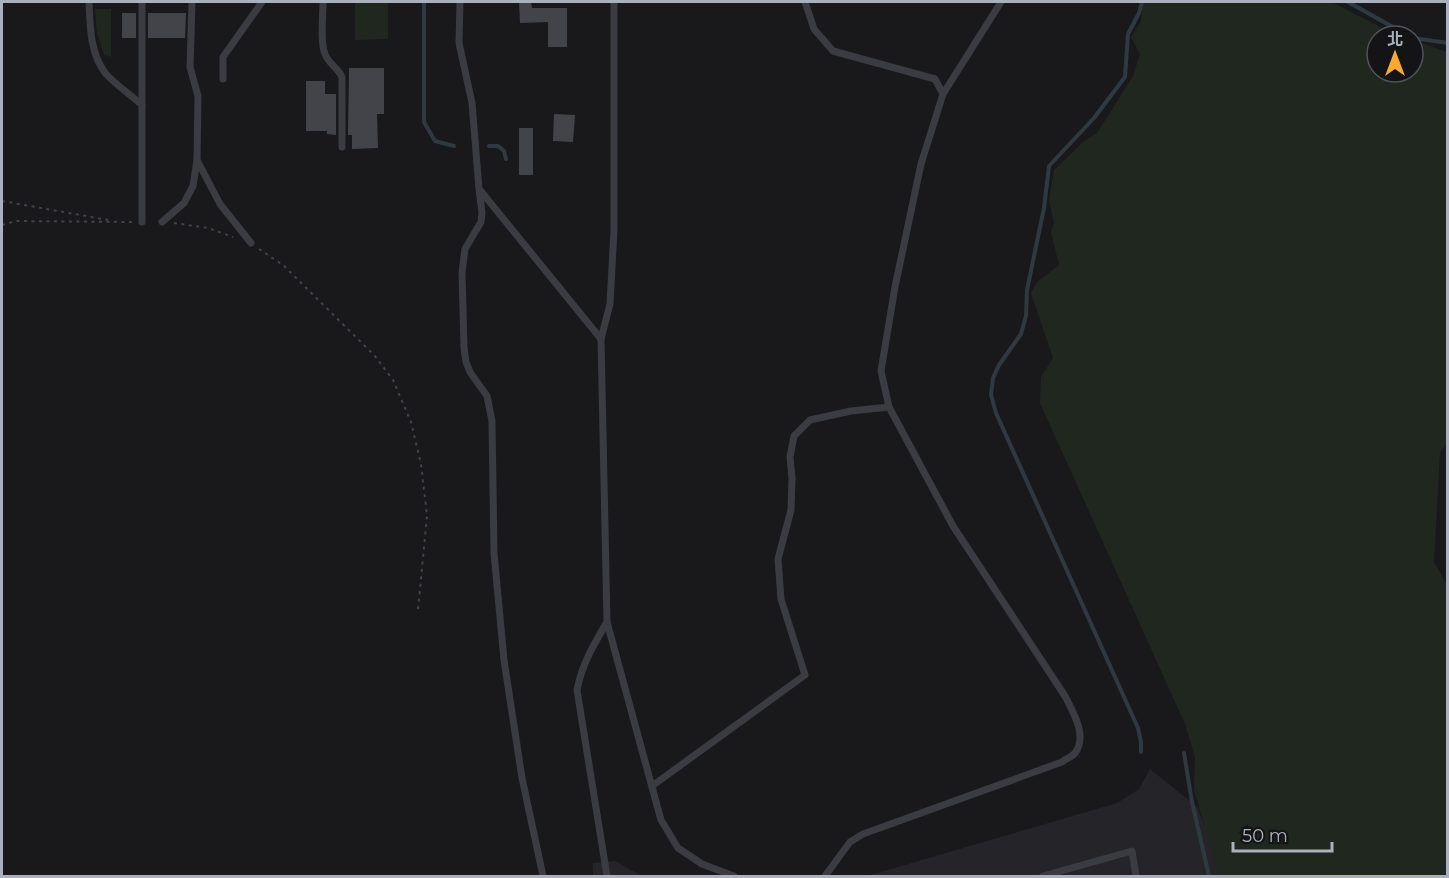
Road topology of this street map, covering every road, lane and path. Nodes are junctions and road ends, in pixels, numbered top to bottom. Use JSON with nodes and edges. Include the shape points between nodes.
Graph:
{"nodes":[{"id":1,"x":89,"y":2,"type":"edge"},
{"id":2,"x":142,"y":2,"type":"edge"},
{"id":3,"x":192,"y":2,"type":"edge"},
{"id":4,"x":262,"y":2,"type":"edge"},
{"id":5,"x":323,"y":2,"type":"edge"},
{"id":6,"x":460,"y":2,"type":"edge"},
{"id":7,"x":614,"y":2,"type":"edge"},
{"id":8,"x":805,"y":2,"type":"edge"},
{"id":9,"x":1001,"y":2,"type":"edge"},
{"id":10,"x":223,"y":79,"type":"dead end"},
{"id":11,"x":943,"y":94,"type":"junction"},
{"id":12,"x":142,"y":105,"type":"junction"},
{"id":13,"x":342,"y":147,"type":"dead end"},
{"id":14,"x":197,"y":160,"type":"junction"},
{"id":15,"x":479,"y":189,"type":"junction"},
{"id":16,"x":2,"y":201,"type":"edge"},
{"id":17,"x":117,"y":222,"type":"junction"},
{"id":18,"x":142,"y":222,"type":"joint"},
{"id":19,"x":162,"y":222,"type":"joint"},
{"id":20,"x":2,"y":225,"type":"edge"},
{"id":21,"x":251,"y":243,"type":"junction"},
{"id":22,"x":601,"y":339,"type":"junction"},
{"id":23,"x":889,"y":407,"type":"junction"},
{"id":24,"x":418,"y":610,"type":"dead end"},
{"id":25,"x":607,"y":622,"type":"junction"},
{"id":26,"x":652,"y":786,"type":"junction"},
{"id":27,"x":543,"y":876,"type":"edge"},
{"id":28,"x":607,"y":876,"type":"edge"},
{"id":29,"x":734,"y":876,"type":"edge"},
{"id":30,"x":825,"y":876,"type":"edge"},
{"id":31,"x":1043,"y":876,"type":"edge"},
{"id":32,"x":1136,"y":876,"type":"edge"}],
"edges":[{"from":1,"to":12,"type":"lane","via":[[96,57],[106,74]]},
{"from":2,"to":12,"type":"lane"},
{"from":3,"to":14,"type":"lane","via":[[190,67],[198,96]]},
{"from":4,"to":10,"type":"lane","via":[[223,57]]},
{"from":5,"to":13,"type":"lane","via":[[325,57],[342,77]]},
{"from":6,"to":15,"type":"lane","via":[[459,43],[472,103]]},
{"from":7,"to":22,"type":"lane","via":[[614,230],[610,304]]},
{"from":8,"to":11,"type":"lane","via":[[814,29],[833,51],[934,78]]},
{"from":9,"to":11,"type":"lane"},
{"from":11,"to":23,"type":"lane","via":[[921,164],[880,370]]},
{"from":12,"to":18,"type":"lane"},
{"from":14,"to":19,"type":"lane","via":[[193,186],[184,202]]},
{"from":14,"to":21,"type":"lane","via":[[220,204]]},
{"from":15,"to":22,"type":"lane"},
{"from":15,"to":27,"type":"lane","via":[[481,222],[465,249],[462,273],[464,348],[470,372],[487,396],[492,421],[494,553],[504,660],[522,778]]},
{"from":16,"to":17,"type":"path"},
{"from":17,"to":18,"type":"path"},
{"from":17,"to":20,"type":"path","via":[[16,221]]},
{"from":19,"to":21,"type":"path","via":[[208,228]]},
{"from":21,"to":24,"type":"path","via":[[283,265],[375,356],[393,380],[411,422],[427,516]]},
{"from":22,"to":25,"type":"lane"},
{"from":23,"to":26,"type":"lane","via":[[810,420],[794,436],[790,457],[791,510],[778,559],[781,598],[805,675]]},
{"from":23,"to":30,"type":"lane","via":[[953,526],[1065,696],[1077,718],[1080,742],[1062,762],[863,834],[850,842]]},
{"from":25,"to":26,"type":"lane"},
{"from":25,"to":28,"type":"lane","via":[[588,653],[577,690]]},
{"from":26,"to":29,"type":"lane","via":[[661,820],[678,848],[702,864]]},
{"from":31,"to":32,"type":"lane","via":[[1132,851]]}]}
